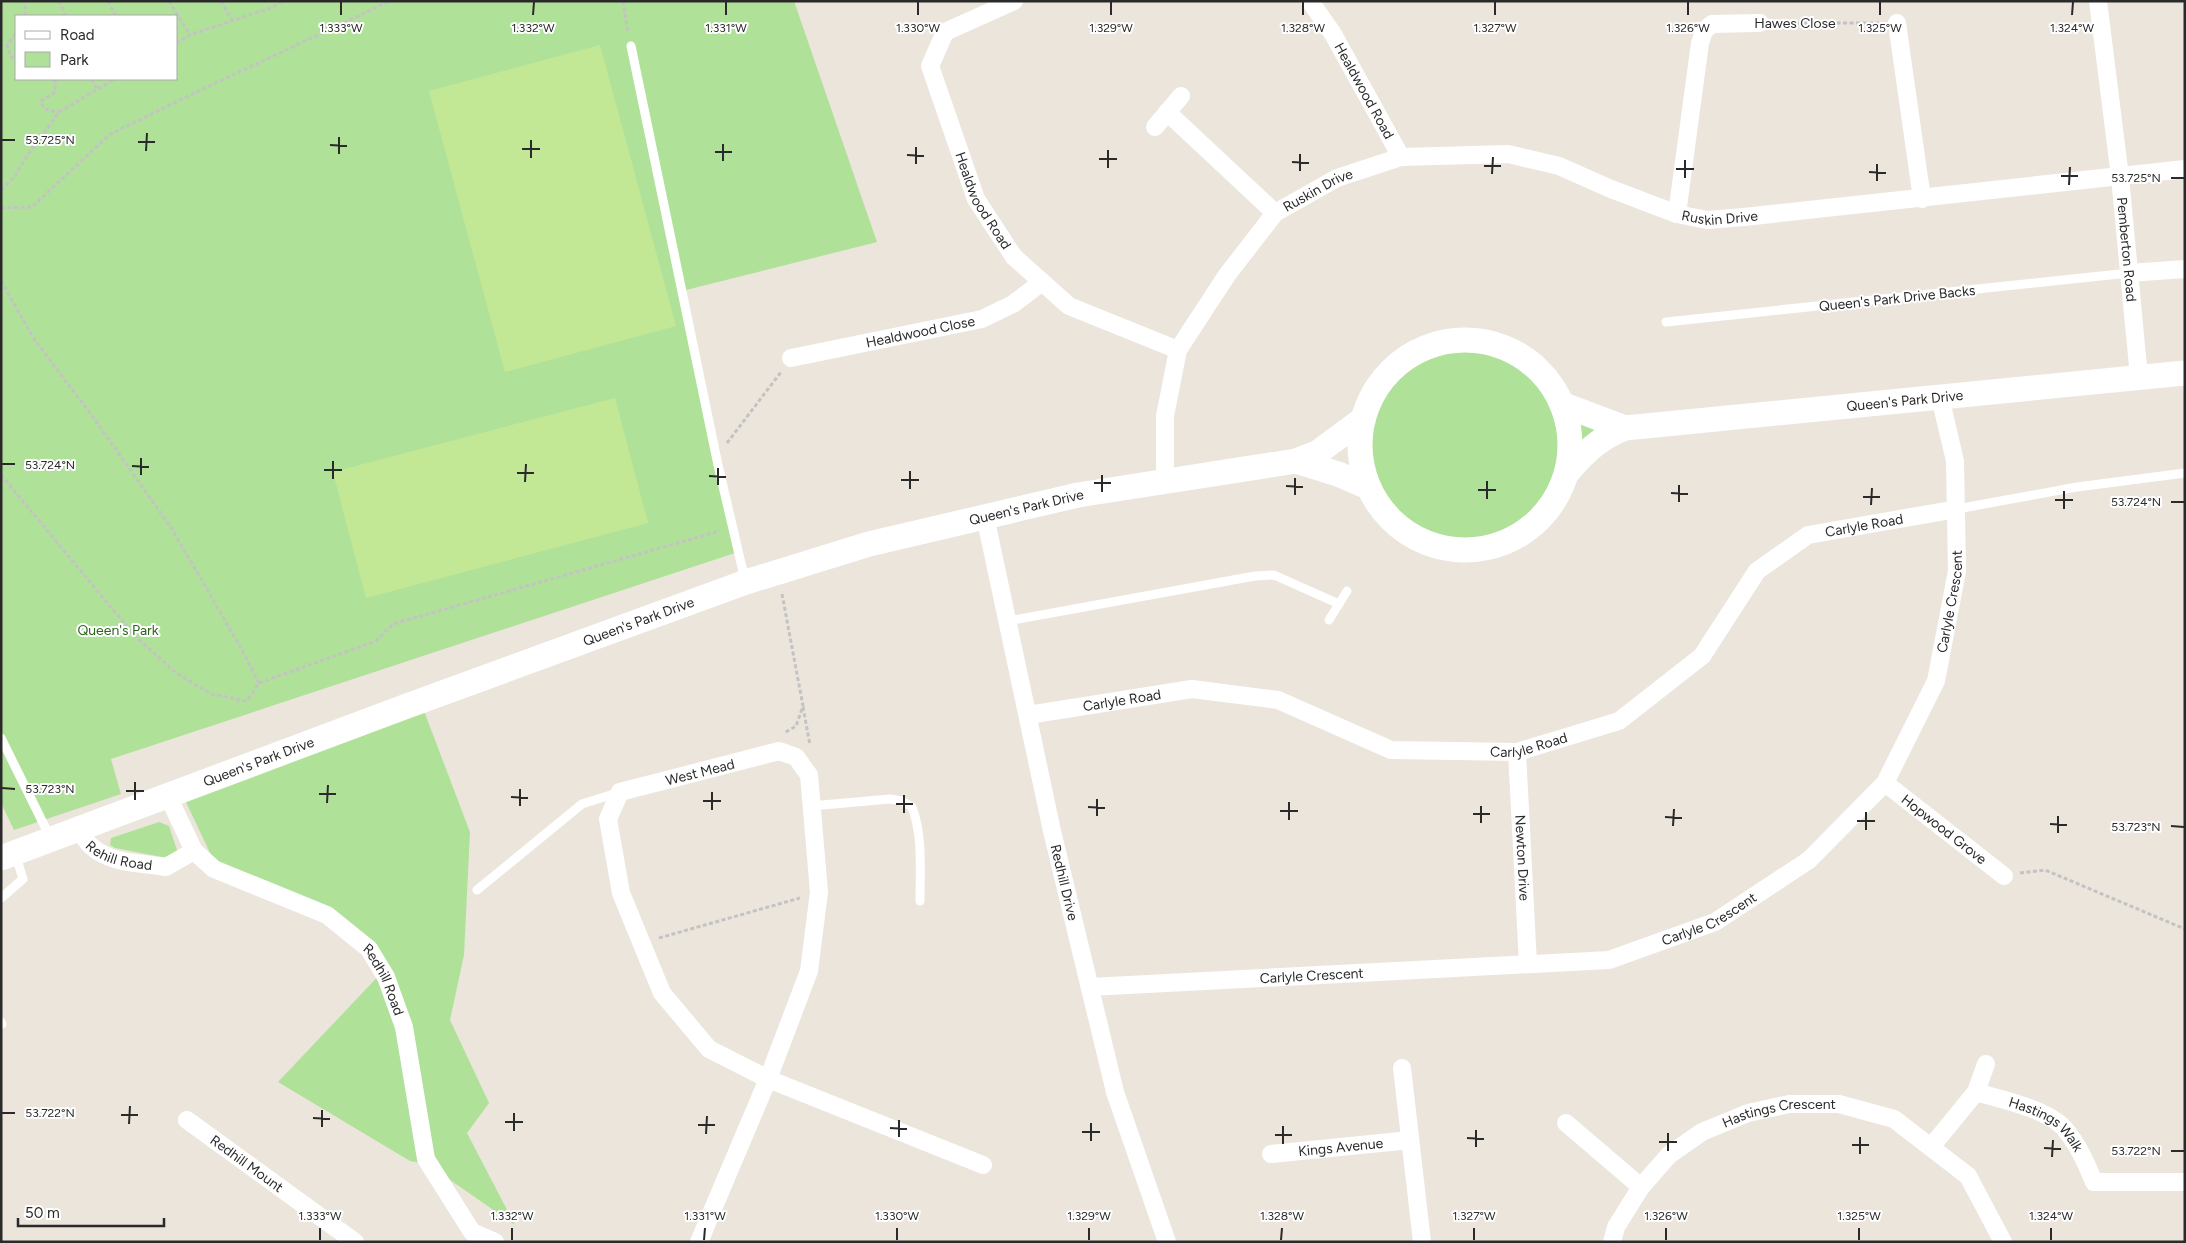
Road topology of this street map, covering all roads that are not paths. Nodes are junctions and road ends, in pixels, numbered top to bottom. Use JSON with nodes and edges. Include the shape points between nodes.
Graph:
{"nodes":[{"id":1,"x":1014,"y":1,"type":"edge"},
{"id":2,"x":1310,"y":1,"type":"edge"},
{"id":3,"x":2098,"y":1,"type":"edge"},
{"id":4,"x":1897,"y":23,"type":"road end"},
{"id":5,"x":1760,"y":24,"type":"road end"},
{"id":6,"x":630,"y":46,"type":"road end"},
{"id":7,"x":1181,"y":96,"type":"dead end"},
{"id":8,"x":1168,"y":112,"type":"junction"},
{"id":9,"x":1154,"y":127,"type":"dead end"},
{"id":10,"x":1401,"y":157,"type":"junction"},
{"id":11,"x":2185,"y":169,"type":"edge"},
{"id":12,"x":2120,"y":177,"type":"junction"},
{"id":13,"x":1922,"y":198,"type":"junction"},
{"id":14,"x":1275,"y":212,"type":"junction"},
{"id":15,"x":1677,"y":214,"type":"junction"},
{"id":16,"x":2185,"y":270,"type":"edge"},
{"id":17,"x":2129,"y":274,"type":"junction"},
{"id":18,"x":1042,"y":282,"type":"junction"},
{"id":19,"x":1666,"y":322,"type":"dead end"},
{"id":20,"x":1178,"y":350,"type":"junction"},
{"id":21,"x":791,"y":358,"type":"road end"},
{"id":22,"x":2185,"y":373,"type":"edge"},
{"id":23,"x":2139,"y":378,"type":"junction"},
{"id":24,"x":1940,"y":397,"type":"junction"},
{"id":25,"x":1564,"y":405,"type":"junction"},
{"id":26,"x":1363,"y":419,"type":"junction"},
{"id":27,"x":1625,"y":428,"type":"junction"},
{"id":28,"x":1296,"y":461,"type":"junction"},
{"id":29,"x":1568,"y":472,"type":"junction"},
{"id":30,"x":2185,"y":473,"type":"edge"},
{"id":31,"x":1165,"y":480,"type":"junction"},
{"id":32,"x":1368,"y":487,"type":"junction"},
{"id":33,"x":1957,"y":509,"type":"junction"},
{"id":34,"x":985,"y":516,"type":"junction"},
{"id":35,"x":752,"y":581,"type":"junction"},
{"id":36,"x":1347,"y":591,"type":"dead end"},
{"id":37,"x":1339,"y":604,"type":"junction"},
{"id":38,"x":1329,"y":620,"type":"dead end"},
{"id":39,"x":1008,"y":622,"type":"junction"},
{"id":40,"x":1028,"y":715,"type":"junction"},
{"id":41,"x":1,"y":738,"type":"edge"},
{"id":42,"x":1517,"y":752,"type":"junction"},
{"id":43,"x":1885,"y":783,"type":"junction"},
{"id":44,"x":620,"y":792,"type":"junction"},
{"id":45,"x":168,"y":796,"type":"junction"},
{"id":46,"x":811,"y":806,"type":"junction"},
{"id":47,"x":80,"y":830,"type":"junction"},
{"id":48,"x":52,"y":840,"type":"junction"},
{"id":49,"x":194,"y":851,"type":"junction"},
{"id":50,"x":8,"y":856,"type":"edge"},
{"id":51,"x":2004,"y":876,"type":"road end"},
{"id":52,"x":477,"y":890,"type":"dead end"},
{"id":53,"x":1,"y":898,"type":"edge"},
{"id":54,"x":920,"y":901,"type":"dead end"},
{"id":55,"x":1528,"y":964,"type":"junction"},
{"id":56,"x":1090,"y":988,"type":"junction"},
{"id":57,"x":1986,"y":1064,"type":"dead end"},
{"id":58,"x":1402,"y":1068,"type":"dead end"},
{"id":59,"x":768,"y":1079,"type":"junction"},
{"id":60,"x":1976,"y":1092,"type":"junction"},
{"id":61,"x":187,"y":1120,"type":"dead end"},
{"id":62,"x":1566,"y":1123,"type":"dead end"},
{"id":63,"x":1410,"y":1140,"type":"junction"},
{"id":64,"x":1930,"y":1147,"type":"junction"},
{"id":65,"x":1271,"y":1154,"type":"dead end"},
{"id":66,"x":984,"y":1165,"type":"dead end"},
{"id":67,"x":2185,"y":1182,"type":"edge"},
{"id":68,"x":1641,"y":1187,"type":"junction"},
{"id":69,"x":489,"y":1241,"type":"edge"},
{"id":70,"x":355,"y":1242,"type":"edge"},
{"id":71,"x":699,"y":1242,"type":"edge"},
{"id":72,"x":1167,"y":1242,"type":"edge"},
{"id":73,"x":1422,"y":1242,"type":"edge"},
{"id":74,"x":1612,"y":1242,"type":"edge"},
{"id":75,"x":2003,"y":1242,"type":"edge"}],
"edges":[{"from":1,"to":18,"type":"street","name":"Healdwood Road","via":[[945,32],[930,66],[976,199],[1014,257]]},
{"from":2,"to":10,"type":"street","name":"Healdwood Road","via":[[1333,34]]},
{"from":3,"to":12,"type":"street","name":"Pemberton Road"},
{"from":4,"to":13,"type":"street"},
{"from":5,"to":15,"type":"street","name":"Hawes Close","via":[[1712,24],[1704,31]]},
{"from":6,"to":35,"type":"lane","via":[[716,455],[733,528]]},
{"from":7,"to":8,"type":"street"},
{"from":8,"to":9,"type":"street"},
{"from":8,"to":14,"type":"street","name":"Ruskin Drive"},
{"from":10,"to":14,"type":"street","name":"Ruskin Drive","via":[[1337,178]]},
{"from":10,"to":15,"type":"street","name":"Ruskin Drive","via":[[1508,154],[1559,166]]},
{"from":11,"to":12,"type":"street","name":"Ruskin Drive"},
{"from":12,"to":13,"type":"street","name":"Ruskin Drive"},
{"from":12,"to":17,"type":"street","name":"Pemberton Road"},
{"from":13,"to":15,"type":"street","name":"Ruskin Drive","via":[[1744,218],[1707,220]]},
{"from":14,"to":20,"type":"street","name":"Ruskin Drive","via":[[1227,275]]},
{"from":16,"to":17,"type":"street"},
{"from":17,"to":19,"type":"lane","name":"Queen's Park Drive Backs"},
{"from":17,"to":23,"type":"street","name":"Pemberton Road"},
{"from":18,"to":20,"type":"street","name":"Healdwood Road","via":[[1069,306]]},
{"from":18,"to":21,"type":"street","name":"Healdwood Close","via":[[1014,304],[982,319]]},
{"from":20,"to":31,"type":"street","name":"Ruskin Drive","via":[[1165,416]]},
{"from":22,"to":23,"type":"street","name":"Queen's Park Drive"},
{"from":23,"to":24,"type":"street","name":"Queen's Park Drive"},
{"from":24,"to":27,"type":"street","name":"Queen's Park Drive"},
{"from":24,"to":33,"type":"street","name":"Carlyle Crescent","via":[[1955,461]]},
{"from":25,"to":26,"type":"street","name":"Queen's Park Drive","via":[[1546,376],[1520,354],[1489,342],[1466,339],[1442,341],[1400,361],[1379,384]]},
{"from":25,"to":27,"type":"street","name":"Queen's Park Drive"},
{"from":25,"to":29,"type":"street","name":"Queen's Park Drive","via":[[1571,438]]},
{"from":26,"to":28,"type":"street","name":"Queen's Park Drive","via":[[1322,450]]},
{"from":26,"to":32,"type":"street","name":"Queen's Park Drive","via":[[1359,442],[1361,465]]},
{"from":27,"to":29,"type":"street","name":"Queen's Park Drive","via":[[1607,435],[1588,449]]},
{"from":28,"to":31,"type":"street","name":"Queen's Park Drive"},
{"from":28,"to":32,"type":"street","name":"Queen's Park Drive"},
{"from":29,"to":32,"type":"street","name":"Queen's Park Drive","via":[[1554,502],[1531,528],[1502,544],[1468,551],[1435,546],[1404,531],[1380,508]]},
{"from":30,"to":33,"type":"lane","via":[[2077,487]]},
{"from":31,"to":34,"type":"street","name":"Queen's Park Drive","via":[[1078,494]]},
{"from":33,"to":42,"type":"street","name":"Carlyle Road","via":[[1808,534],[1757,571],[1702,656],[1619,721]]},
{"from":33,"to":43,"type":"street","name":"Carlyle Crescent","via":[[1957,570],[1936,682]]},
{"from":34,"to":35,"type":"street","name":"Queen's Park Drive","via":[[869,544]]},
{"from":34,"to":39,"type":"street","name":"Redhill Drive"},
{"from":35,"to":45,"type":"street","name":"Queen's Park Drive"},
{"from":36,"to":37,"type":"lane"},
{"from":37,"to":38,"type":"lane"},
{"from":37,"to":39,"type":"lane","via":[[1274,576],[1255,576]]},
{"from":39,"to":40,"type":"street","name":"Redhill Drive"},
{"from":40,"to":42,"type":"street","name":"Carlyle Road","via":[[1192,688],[1278,700],[1391,750]]},
{"from":40,"to":56,"type":"street","name":"Redhill Drive","via":[[1052,832]]},
{"from":41,"to":48,"type":"lane"},
{"from":42,"to":55,"type":"street","name":"Newton Drive"},
{"from":43,"to":51,"type":"street","name":"Hopwood Grove"},
{"from":43,"to":55,"type":"street","name":"Carlyle Crescent","via":[[1809,860],[1715,922],[1609,960]]},
{"from":44,"to":46,"type":"street","name":"West Mead","via":[[779,751],[796,757],[809,775]]},
{"from":44,"to":52,"type":"lane","via":[[582,804]]},
{"from":44,"to":59,"type":"street","via":[[608,819],[621,893],[662,993],[709,1049]]},
{"from":45,"to":47,"type":"street","name":"Queen's Park Drive"},
{"from":45,"to":49,"type":"street","name":"Redhill Road"},
{"from":46,"to":54,"type":"lane","via":[[890,799],[912,807],[919,838]]},
{"from":46,"to":59,"type":"street","via":[[819,892],[809,971]]},
{"from":47,"to":48,"type":"street","name":"Queen's Park Drive"},
{"from":47,"to":49,"type":"street","name":"Rehill Road","via":[[89,845],[115,859],[166,867]]},
{"from":48,"to":50,"type":"street","name":"Queen's Park Drive"},
{"from":49,"to":69,"type":"street","name":"Redhill Road","via":[[214,869],[327,915],[370,949],[386,977],[404,1027],[426,1160],[472,1232]]},
{"from":50,"to":53,"type":"lane","via":[[23,879]]},
{"from":55,"to":56,"type":"street","name":"Carlyle Crescent"},
{"from":56,"to":72,"type":"street","name":"Redhill Drive","via":[[1115,1092]]},
{"from":57,"to":60,"type":"street"},
{"from":58,"to":63,"type":"street"},
{"from":59,"to":66,"type":"street"},
{"from":59,"to":71,"type":"street"},
{"from":60,"to":64,"type":"street"},
{"from":60,"to":67,"type":"street","name":"Hastings Walk","via":[[2037,1110],[2063,1127],[2083,1156],[2094,1182]]},
{"from":61,"to":70,"type":"street","name":"Redhill Mount"},
{"from":62,"to":68,"type":"street"},
{"from":63,"to":65,"type":"street","name":"Kings Avenue"},
{"from":63,"to":73,"type":"street"},
{"from":64,"to":68,"type":"street","name":"Hastings Crescent","via":[[1894,1119],[1839,1104],[1790,1104],[1748,1113],[1702,1132],[1668,1155]]},
{"from":64,"to":75,"type":"street","name":"Hastings Crescent","via":[[1968,1176]]},
{"from":68,"to":74,"type":"street","name":"Hastings Crescent","via":[[1616,1227]]}]}
